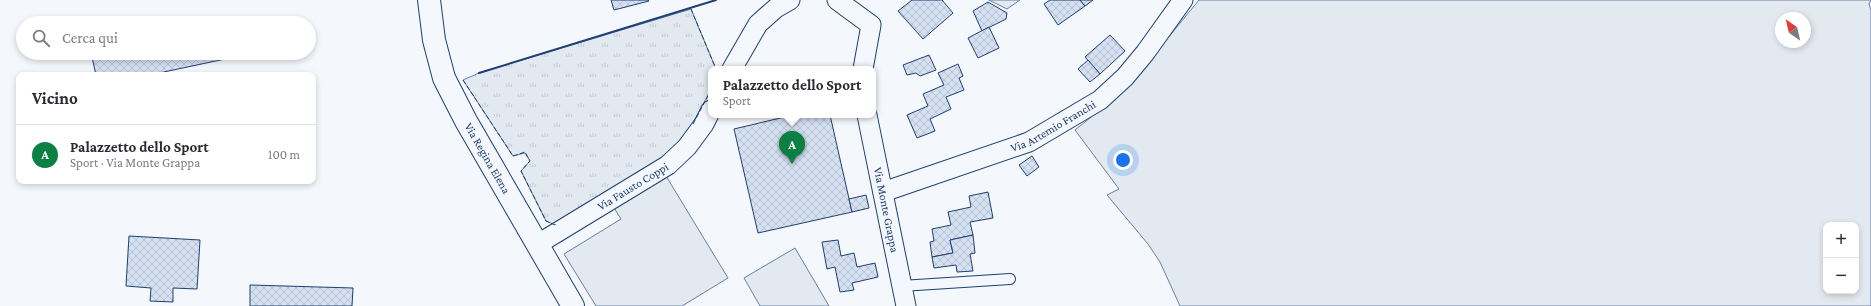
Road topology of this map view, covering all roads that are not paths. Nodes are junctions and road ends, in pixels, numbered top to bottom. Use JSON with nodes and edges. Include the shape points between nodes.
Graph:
{"nodes":[{"id":1,"x":429,"y":0,"type":"edge"},
{"id":2,"x":790,"y":0,"type":"edge"},
{"id":3,"x":837,"y":0,"type":"edge"},
{"id":4,"x":1183,"y":0,"type":"edge"},
{"id":5,"x":734,"y":66,"type":"edge"},
{"id":6,"x":864,"y":66,"type":"edge"},
{"id":7,"x":708,"y":116,"type":"edge"},
{"id":8,"x":868,"y":118,"type":"edge"},
{"id":9,"x":883,"y":192,"type":"junction"},
{"id":10,"x":538,"y":244,"type":"junction"},
{"id":11,"x":1010,"y":279,"type":"dead end"},
{"id":12,"x":901,"y":286,"type":"junction"},
{"id":13,"x":573,"y":306,"type":"edge"},
{"id":14,"x":906,"y":306,"type":"edge"}],
"edges":[{"from":1,"to":10,"type":"street","name":"Via Regina Elena","via":[[434,40],[444,78],[466,121]]},
{"from":2,"to":5,"type":"street","via":[[758,24]]},
{"from":3,"to":6,"type":"street","via":[[871,26]]},
{"from":4,"to":9,"type":"street","name":"Via Artemio Franchi","via":[[1145,53],[1125,77],[1100,100],[1029,142]]},
{"from":7,"to":10,"type":"street","name":"Via Fausto Coppi","via":[[687,147],[668,165]]},
{"from":8,"to":9,"type":"street","name":"Via Monte Grappa"},
{"from":9,"to":12,"type":"street","name":"Via Monte Grappa"},
{"from":10,"to":13,"type":"street","name":"Via Regina Elena"},
{"from":11,"to":12,"type":"lane"},
{"from":12,"to":14,"type":"street","name":"Via Monte Grappa"}]}
